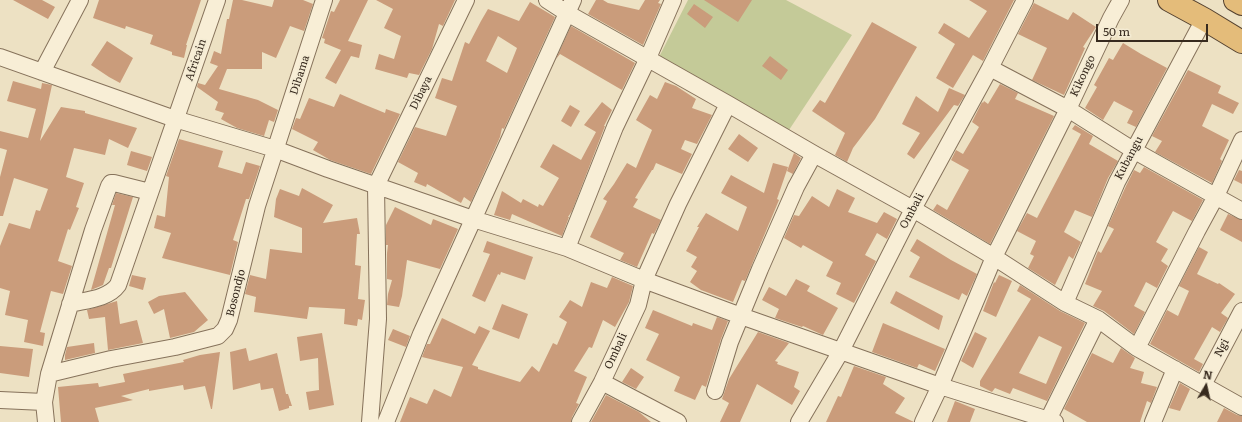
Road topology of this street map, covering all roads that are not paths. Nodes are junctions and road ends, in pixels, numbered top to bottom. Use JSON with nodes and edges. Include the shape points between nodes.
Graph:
{"nodes":[{"id":1,"x":80,"y":0,"type":"edge"},
{"id":2,"x":217,"y":0,"type":"edge"},
{"id":3,"x":324,"y":0,"type":"edge"},
{"id":4,"x":466,"y":0,"type":"edge"},
{"id":5,"x":547,"y":0,"type":"edge"},
{"id":6,"x":673,"y":0,"type":"edge"},
{"id":7,"x":1025,"y":0,"type":"edge"},
{"id":8,"x":1121,"y":0,"type":"edge"},
{"id":9,"x":1169,"y":0,"type":"edge"},
{"id":10,"x":1235,"y":0,"type":"edge"},
{"id":11,"x":1242,"y":4,"type":"edge"},
{"id":12,"x":570,"y":6,"type":"edge"},
{"id":13,"x":1204,"y":19,"type":"junction"},
{"id":14,"x":1242,"y":42,"type":"edge"},
{"id":15,"x":648,"y":58,"type":"junction"},
{"id":16,"x":0,"y":59,"type":"edge"},
{"id":17,"x":990,"y":68,"type":"junction"},
{"id":18,"x":42,"y":72,"type":"junction"},
{"id":19,"x":728,"y":104,"type":"junction"},
{"id":20,"x":1068,"y":109,"type":"junction"},
{"id":21,"x":175,"y":119,"type":"junction"},
{"id":22,"x":1242,"y":140,"type":"edge"},
{"id":23,"x":275,"y":149,"type":"junction"},
{"id":24,"x":1133,"y":150,"type":"junction"},
{"id":25,"x":814,"y":154,"type":"junction"},
{"id":26,"x":376,"y":186,"type":"junction"},
{"id":27,"x":150,"y":192,"type":"junction"},
{"id":28,"x":1216,"y":196,"type":"junction"},
{"id":29,"x":913,"y":209,"type":"junction"},
{"id":30,"x":1242,"y":211,"type":"edge"},
{"id":31,"x":473,"y":219,"type":"junction"},
{"id":32,"x":567,"y":248,"type":"junction"},
{"id":33,"x":994,"y":257,"type":"junction"},
{"id":34,"x":644,"y":280,"type":"junction"},
{"id":35,"x":1065,"y":303,"type":"junction"},
{"id":36,"x":70,"y":304,"type":"junction"},
{"id":37,"x":1242,"y":311,"type":"edge"},
{"id":38,"x":741,"y":316,"type":"junction"},
{"id":39,"x":1098,"y":319,"type":"junction"},
{"id":40,"x":1137,"y":348,"type":"junction"},
{"id":41,"x":841,"y":351,"type":"junction"},
{"id":42,"x":1175,"y":369,"type":"junction"},
{"id":43,"x":49,"y":374,"type":"junction"},
{"id":44,"x":602,"y":382,"type":"junction"},
{"id":45,"x":1202,"y":385,"type":"junction"},
{"id":46,"x":940,"y":386,"type":"junction"},
{"id":47,"x":715,"y":391,"type":"dead end"},
{"id":48,"x":0,"y":400,"type":"edge"},
{"id":49,"x":44,"y":402,"type":"junction"},
{"id":50,"x":1242,"y":406,"type":"edge"},
{"id":51,"x":1050,"y":421,"type":"edge"},
{"id":52,"x":46,"y":422,"type":"edge"},
{"id":53,"x":370,"y":422,"type":"edge"},
{"id":54,"x":386,"y":422,"type":"edge"},
{"id":55,"x":580,"y":422,"type":"edge"},
{"id":56,"x":678,"y":422,"type":"edge"},
{"id":57,"x":799,"y":422,"type":"edge"},
{"id":58,"x":924,"y":422,"type":"edge"},
{"id":59,"x":1153,"y":422,"type":"edge"}],
"edges":[{"from":1,"to":18,"type":"street"},
{"from":2,"to":21,"type":"street","name":"Africain"},
{"from":3,"to":23,"type":"street","name":"Dibama"},
{"from":4,"to":26,"type":"street","name":"Dibaya"},
{"from":5,"to":12,"type":"street"},
{"from":6,"to":15,"type":"street"},
{"from":7,"to":17,"type":"street","name":"Ombali"},
{"from":8,"to":20,"type":"street","name":"Kikongo"},
{"from":9,"to":13,"type":"highway"},
{"from":10,"to":11,"type":"highway"},
{"from":12,"to":15,"type":"street"},
{"from":12,"to":31,"type":"street"},
{"from":13,"to":14,"type":"highway"},
{"from":13,"to":24,"type":"street","name":"Kubangu"},
{"from":15,"to":19,"type":"street"},
{"from":15,"to":32,"type":"street","via":[[616,127]]},
{"from":16,"to":18,"type":"street"},
{"from":17,"to":20,"type":"street"},
{"from":17,"to":29,"type":"street","name":"Ombali"},
{"from":18,"to":21,"type":"street"},
{"from":19,"to":25,"type":"street"},
{"from":19,"to":34,"type":"street","name":"Ombali","via":[[678,204]]},
{"from":20,"to":24,"type":"street"},
{"from":20,"to":33,"type":"street","name":"Kikongo"},
{"from":21,"to":23,"type":"street"},
{"from":21,"to":27,"type":"street","name":"Africain"},
{"from":22,"to":28,"type":"street"},
{"from":23,"to":26,"type":"street"},
{"from":23,"to":43,"type":"street","name":"Bosondjo","via":[[257,206],[229,320],[218,336]]},
{"from":24,"to":28,"type":"street"},
{"from":24,"to":35,"type":"street","name":"Kubangu","via":[[1116,182]]},
{"from":25,"to":29,"type":"street"},
{"from":25,"to":38,"type":"street","via":[[796,188]]},
{"from":26,"to":31,"type":"street"},
{"from":26,"to":53,"type":"street","via":[[378,320]]},
{"from":27,"to":36,"type":"street","name":"Africain","via":[[118,285],[107,295]]},
{"from":27,"to":36,"type":"street","via":[[111,183]]},
{"from":28,"to":30,"type":"street"},
{"from":28,"to":40,"type":"street"},
{"from":29,"to":33,"type":"street"},
{"from":29,"to":41,"type":"street","name":"Ombali"},
{"from":31,"to":32,"type":"street"},
{"from":31,"to":54,"type":"street","via":[[421,334]]},
{"from":32,"to":34,"type":"street"},
{"from":33,"to":35,"type":"street"},
{"from":33,"to":46,"type":"street","name":"Kikongo"},
{"from":34,"to":38,"type":"street"},
{"from":34,"to":44,"type":"street","name":"Ombali","via":[[638,305]]},
{"from":35,"to":39,"type":"street"},
{"from":36,"to":43,"type":"street"},
{"from":37,"to":45,"type":"street","name":"Ngi"},
{"from":38,"to":41,"type":"street"},
{"from":38,"to":47,"type":"street"},
{"from":39,"to":40,"type":"street"},
{"from":39,"to":51,"type":"street"},
{"from":40,"to":42,"type":"street"},
{"from":41,"to":46,"type":"street"},
{"from":41,"to":57,"type":"street","name":"Ombali"},
{"from":42,"to":45,"type":"street"},
{"from":42,"to":59,"type":"street"},
{"from":43,"to":49,"type":"street"},
{"from":44,"to":55,"type":"street","name":"Ombali"},
{"from":44,"to":56,"type":"street"},
{"from":45,"to":50,"type":"street"},
{"from":46,"to":51,"type":"street"},
{"from":46,"to":58,"type":"street","name":"Kikongo"},
{"from":48,"to":49,"type":"street"},
{"from":49,"to":52,"type":"street"}]}
